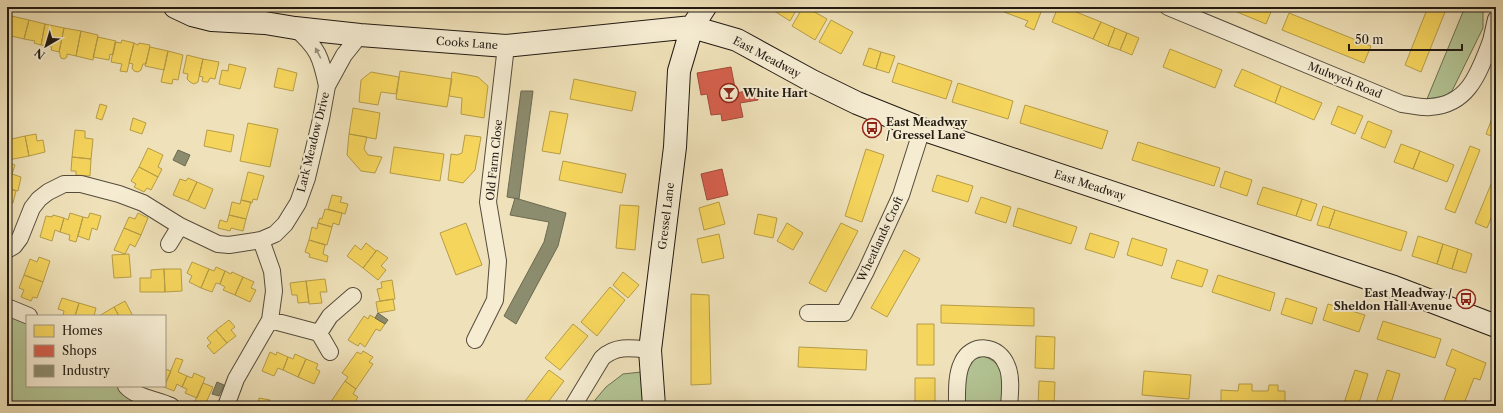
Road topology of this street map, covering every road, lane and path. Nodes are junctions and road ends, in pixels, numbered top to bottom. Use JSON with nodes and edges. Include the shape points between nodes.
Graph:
{"nodes":[{"id":1,"x":175,"y":7,"type":"edge"},
{"id":2,"x":207,"y":7,"type":"edge"},
{"id":3,"x":705,"y":7,"type":"edge"},
{"id":4,"x":1168,"y":7,"type":"edge"},
{"id":5,"x":1496,"y":19,"type":"edge"},
{"id":6,"x":243,"y":21,"type":"junction"},
{"id":7,"x":692,"y":27,"type":"junction"},
{"id":8,"x":295,"y":28,"type":"junction"},
{"id":9,"x":360,"y":36,"type":"junction"},
{"id":10,"x":1493,"y":42,"type":"edge"},
{"id":11,"x":506,"y":46,"type":"junction"},
{"id":12,"x":327,"y":86,"type":"junction"},
{"id":13,"x":922,"y":129,"type":"junction"},
{"id":14,"x":180,"y":226,"type":"junction"},
{"id":15,"x":262,"y":240,"type":"junction"},
{"id":16,"x":169,"y":244,"type":"dead end"},
{"id":17,"x":7,"y":250,"type":"edge"},
{"id":18,"x":353,"y":296,"type":"dead end"},
{"id":19,"x":7,"y":307,"type":"edge"},
{"id":20,"x":808,"y":313,"type":"dead end"},
{"id":21,"x":27,"y":315,"type":"edge"},
{"id":22,"x":270,"y":320,"type":"junction"},
{"id":23,"x":1496,"y":326,"type":"edge"},
{"id":24,"x":320,"y":333,"type":"junction"},
{"id":25,"x":474,"y":340,"type":"dead end"},
{"id":26,"x":650,"y":350,"type":"junction"},
{"id":27,"x":330,"y":352,"type":"dead end"},
{"id":28,"x":127,"y":387,"type":"edge"},
{"id":29,"x":171,"y":406,"type":"edge"},
{"id":30,"x":226,"y":406,"type":"edge"},
{"id":31,"x":573,"y":406,"type":"edge"},
{"id":32,"x":654,"y":406,"type":"edge"},
{"id":33,"x":957,"y":406,"type":"edge"},
{"id":34,"x":1009,"y":406,"type":"edge"}],
"edges":[{"from":1,"to":6,"type":"street","name":"Cooks Lane","via":[[212,20]]},
{"from":2,"to":6,"type":"street","name":"Cooks Lane"},
{"from":3,"to":7,"type":"street","name":"Gressel Lane"},
{"from":4,"to":10,"type":"street","name":"Mulwych Road","via":[[1402,104],[1430,108],[1451,103],[1465,92],[1478,74]]},
{"from":5,"to":10,"type":"street","name":"Mulwych Road"},
{"from":6,"to":8,"type":"street","name":"Cooks Lane"},
{"from":7,"to":11,"type":"street","name":"Cooks Lane"},
{"from":7,"to":13,"type":"street","name":"East Meadway","via":[[737,40],[857,103]]},
{"from":7,"to":26,"type":"street","name":"Gressel Lane","via":[[679,71],[675,147]]},
{"from":8,"to":9,"type":"street","name":"Cooks Lane"},
{"from":12,"to":8,"type":"street","name":"Lark Meadow Drive","one_way":true,"via":[[322,61],[317,51]]},
{"from":9,"to":11,"type":"street","name":"Cooks Lane"},
{"from":9,"to":12,"type":"street","name":"Lark Meadow Drive","via":[[344,55]]},
{"from":11,"to":25,"type":"street","name":"Old Farm Close","via":[[488,202],[498,261],[495,300]]},
{"from":12,"to":15,"type":"street","name":"Lark Meadow Drive","via":[[307,178],[298,203],[285,224],[275,234]]},
{"from":13,"to":20,"type":"street","name":"Wheatlands Croft","via":[[901,195],[844,313]]},
{"from":13,"to":23,"type":"street","name":"East Meadway","via":[[1394,287]]},
{"from":14,"to":15,"type":"street","name":"Lark Meadow Drive","via":[[218,244]]},
{"from":14,"to":16,"type":"street"},
{"from":14,"to":17,"type":"street","name":"Lark Meadow Drive","via":[[143,203],[119,194],[81,184],[64,184],[39,199],[32,208],[20,238]]},
{"from":15,"to":22,"type":"street","via":[[272,271],[274,291]]},
{"from":18,"to":24,"type":"street","via":[[330,316]]},
{"from":19,"to":21,"type":"street"},
{"from":22,"to":24,"type":"street"},
{"from":22,"to":30,"type":"street","via":[[236,379]]},
{"from":24,"to":27,"type":"street"},
{"from":26,"to":31,"type":"street","via":[[632,348],[608,352]]},
{"from":26,"to":32,"type":"street","name":"Gressel Lane"},
{"from":28,"to":29,"type":"street","via":[[132,393]]},
{"from":33,"to":34,"type":"street","via":[[958,372],[964,358],[979,348],[994,350],[1008,366]]}]}
